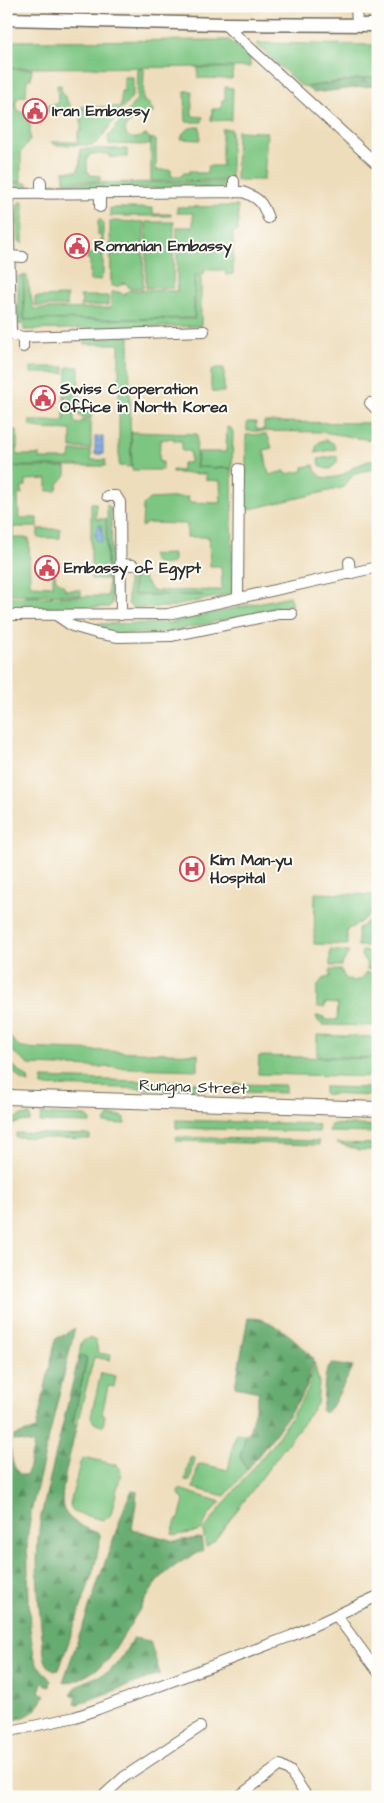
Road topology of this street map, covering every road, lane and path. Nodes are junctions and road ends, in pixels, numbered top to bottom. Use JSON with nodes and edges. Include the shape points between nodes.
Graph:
{"nodes":[{"id":1,"x":356,"y":6,"type":"edge"},
{"id":2,"x":6,"y":19,"type":"edge"},
{"id":3,"x":224,"y":24,"type":"junction"},
{"id":4,"x":356,"y":24,"type":"junction"},
{"id":5,"x":378,"y":24,"type":"edge"},
{"id":6,"x":378,"y":165,"type":"edge"},
{"id":7,"x":234,"y":181,"type":"dead end"},
{"id":8,"x":41,"y":182,"type":"dead end"},
{"id":9,"x":100,"y":192,"type":"junction"},
{"id":10,"x":234,"y":192,"type":"junction"},
{"id":11,"x":7,"y":194,"type":"edge"},
{"id":12,"x":41,"y":194,"type":"junction"},
{"id":13,"x":100,"y":207,"type":"dead end"},
{"id":14,"x":268,"y":218,"type":"dead end"},
{"id":15,"x":9,"y":256,"type":"junction"},
{"id":16,"x":24,"y":257,"type":"dead end"},
{"id":17,"x":204,"y":331,"type":"dead end"},
{"id":18,"x":370,"y":403,"type":"dead end"},
{"id":19,"x":378,"y":411,"type":"edge"},
{"id":20,"x":239,"y":469,"type":"dead end"},
{"id":21,"x":107,"y":496,"type":"dead end"},
{"id":22,"x":349,"y":562,"type":"dead end"},
{"id":23,"x":121,"y":564,"type":"junction"},
{"id":24,"x":133,"y":565,"type":"dead end"},
{"id":25,"x":378,"y":568,"type":"edge"},
{"id":26,"x":350,"y":574,"type":"junction"},
{"id":27,"x":238,"y":598,"type":"junction"},
{"id":28,"x":292,"y":614,"type":"dead end"},
{"id":29,"x":6,"y":615,"type":"edge"},
{"id":30,"x":56,"y":615,"type":"junction"},
{"id":31,"x":121,"y":615,"type":"junction"},
{"id":32,"x":6,"y":1097,"type":"edge"},
{"id":33,"x":378,"y":1110,"type":"edge"},
{"id":34,"x":378,"y":1596,"type":"edge"},
{"id":35,"x":336,"y":1615,"type":"junction"},
{"id":36,"x":378,"y":1672,"type":"edge"},
{"id":37,"x":200,"y":1727,"type":"dead end"},
{"id":38,"x":6,"y":1732,"type":"edge"},
{"id":39,"x":102,"y":1797,"type":"edge"},
{"id":40,"x":238,"y":1797,"type":"edge"},
{"id":41,"x":307,"y":1797,"type":"edge"}],
"edges":[{"from":1,"to":4,"type":"street"},
{"from":2,"to":3,"type":"street"},
{"from":3,"to":4,"type":"street"},
{"from":3,"to":6,"type":"street"},
{"from":4,"to":5,"type":"street"},
{"from":7,"to":10,"type":"street"},
{"from":8,"to":12,"type":"street"},
{"from":9,"to":10,"type":"street"},
{"from":9,"to":12,"type":"street"},
{"from":9,"to":13,"type":"street"},
{"from":10,"to":14,"type":"street","via":[[256,198],[263,204]]},
{"from":11,"to":12,"type":"street"},
{"from":11,"to":15,"type":"street"},
{"from":15,"to":16,"type":"street"},
{"from":15,"to":17,"type":"street","via":[[11,330],[23,342]]},
{"from":18,"to":19,"type":"street"},
{"from":20,"to":27,"type":"street"},
{"from":21,"to":23,"type":"street","via":[[116,496],[120,502]]},
{"from":22,"to":26,"type":"street"},
{"from":23,"to":24,"type":"street"},
{"from":23,"to":31,"type":"street"},
{"from":25,"to":26,"type":"street"},
{"from":26,"to":27,"type":"street"},
{"from":27,"to":31,"type":"street","via":[[168,614]]},
{"from":28,"to":30,"type":"street","via":[[278,614],[171,636],[96,633],[72,626]]},
{"from":29,"to":30,"type":"street"},
{"from":30,"to":31,"type":"street"},
{"from":32,"to":33,"type":"main road","name":"Rungna Street"},
{"from":34,"to":35,"type":"street"},
{"from":35,"to":36,"type":"street"},
{"from":35,"to":38,"type":"street","via":[[98,1709]]},
{"from":37,"to":39,"type":"street","via":[[124,1777]]},
{"from":40,"to":41,"type":"street","via":[[280,1765],[290,1771]]}]}
